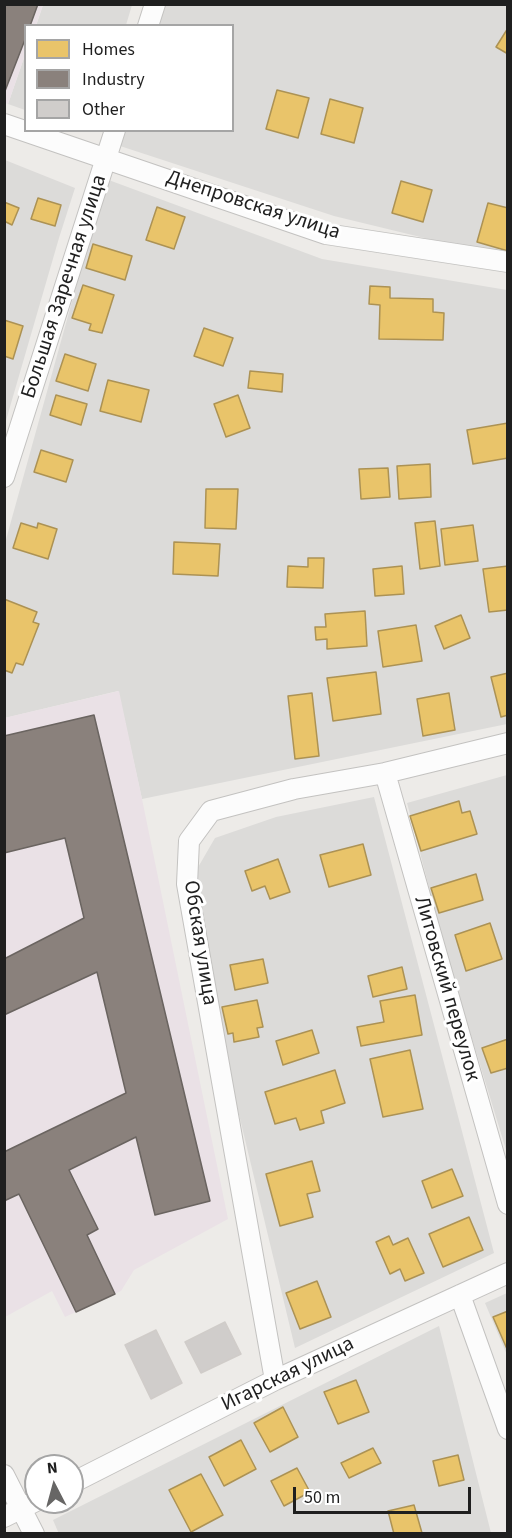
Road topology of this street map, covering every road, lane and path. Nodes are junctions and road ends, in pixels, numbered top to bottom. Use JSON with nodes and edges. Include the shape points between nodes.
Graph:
{"nodes":[{"id":1,"x":155,"y":4,"type":"edge"},
{"id":2,"x":149,"y":24,"type":"edge"},
{"id":3,"x":4,"y":124,"type":"edge"},
{"id":4,"x":24,"y":131,"type":"edge"},
{"id":5,"x":28,"y":132,"type":"edge"},
{"id":6,"x":114,"y":132,"type":"edge"},
{"id":7,"x":106,"y":158,"type":"junction"},
{"id":8,"x":507,"y":262,"type":"edge"},
{"id":9,"x":4,"y":477,"type":"edge"},
{"id":10,"x":507,"y":743,"type":"edge"},
{"id":11,"x":385,"y":773,"type":"junction"},
{"id":12,"x":507,"y":1204,"type":"edge"},
{"id":13,"x":507,"y":1273,"type":"edge"},
{"id":14,"x":460,"y":1295,"type":"junction"},
{"id":15,"x":275,"y":1380,"type":"junction"},
{"id":16,"x":507,"y":1429,"type":"edge"},
{"id":17,"x":4,"y":1474,"type":"edge"},
{"id":18,"x":84,"y":1477,"type":"edge"},
{"id":19,"x":21,"y":1509,"type":"edge"},
{"id":20,"x":34,"y":1533,"type":"edge"}],
"edges":[{"from":1,"to":2,"type":"street"},
{"from":3,"to":4,"type":"street","name":"Днепровская улица"},
{"from":5,"to":7,"type":"street","name":"Днепровская улица"},
{"from":6,"to":7,"type":"street","name":"Большая Заречная улица"},
{"from":7,"to":8,"type":"street","name":"Днепровская улица","via":[[326,234]]},
{"from":7,"to":9,"type":"street","name":"Большая Заречная улица"},
{"from":10,"to":11,"type":"street","name":"Обская улица"},
{"from":11,"to":12,"type":"street","name":"Литовский переулок"},
{"from":11,"to":15,"type":"street","name":"Обская улица","via":[[294,789],[212,811],[189,841],[187,884]]},
{"from":13,"to":14,"type":"street","name":"Игарская улица"},
{"from":14,"to":15,"type":"street","name":"Игарская улица"},
{"from":14,"to":16,"type":"street"},
{"from":15,"to":18,"type":"street","name":"Игарская улица"},
{"from":17,"to":19,"type":"street"},
{"from":19,"to":20,"type":"street"}]}
